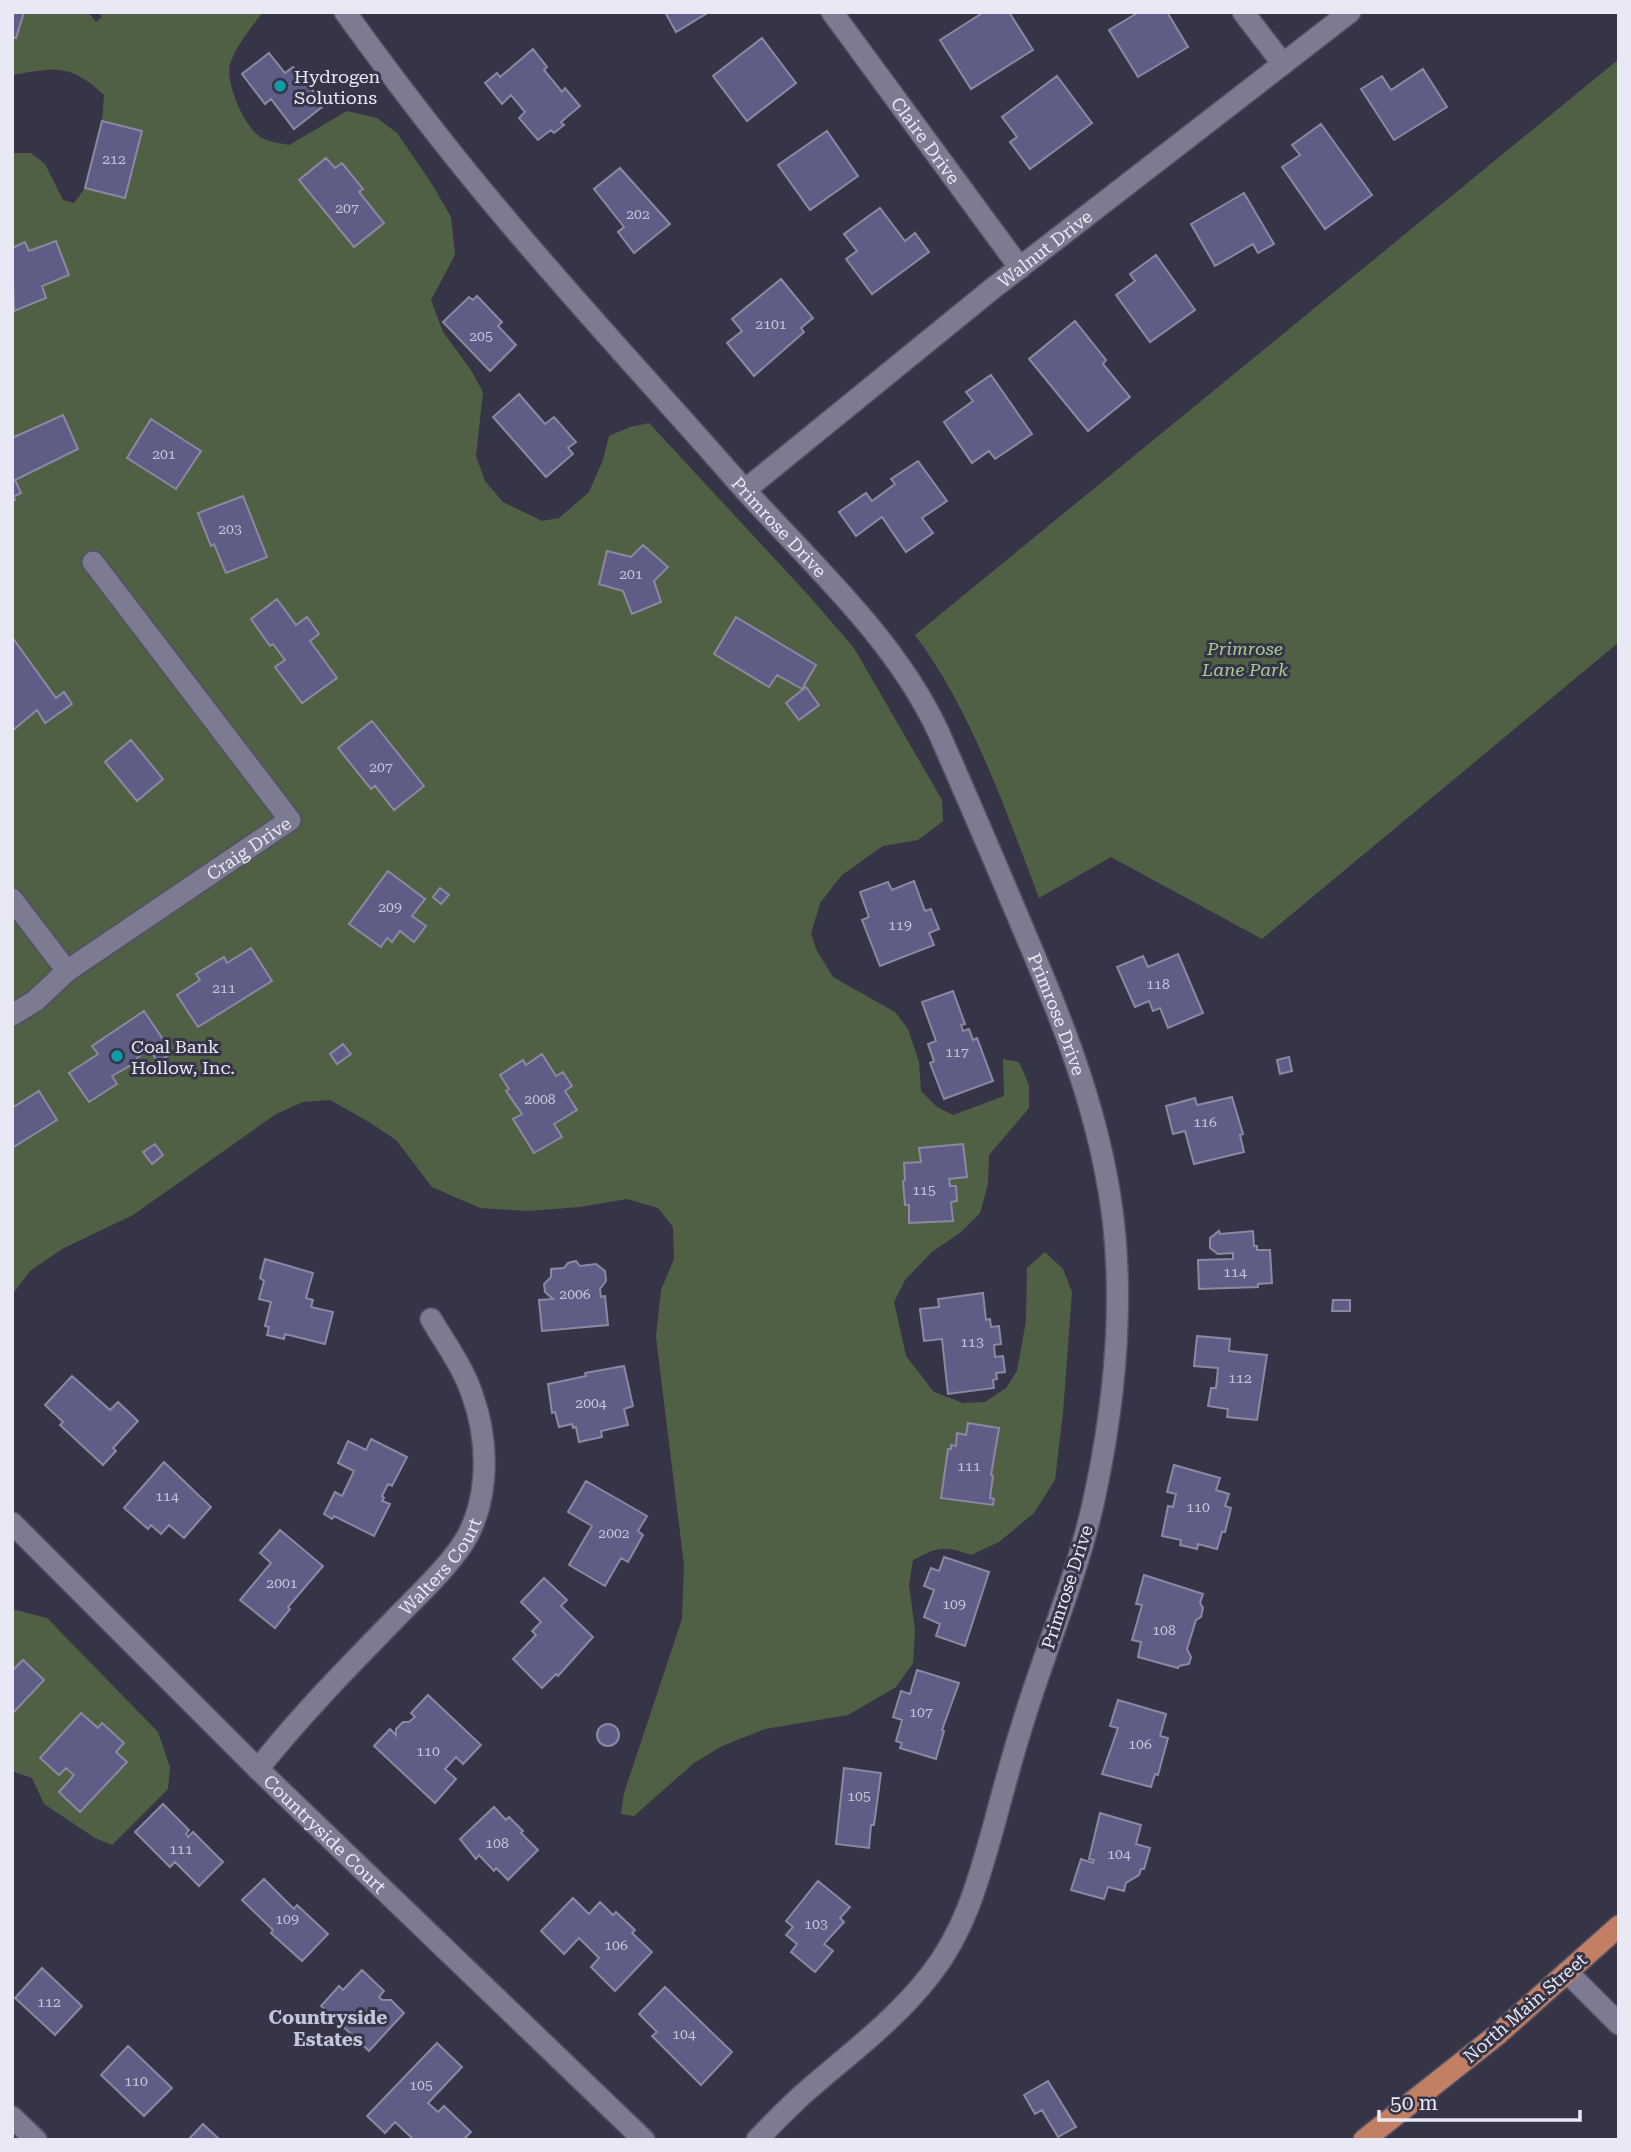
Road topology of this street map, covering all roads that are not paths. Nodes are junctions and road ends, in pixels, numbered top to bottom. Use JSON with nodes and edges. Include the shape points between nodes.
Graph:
{"nodes":[{"id":1,"x":345,"y":12,"type":"edge"},
{"id":2,"x":832,"y":12,"type":"edge"},
{"id":3,"x":1243,"y":12,"type":"edge"},
{"id":4,"x":1350,"y":12,"type":"edge"},
{"id":5,"x":1283,"y":64,"type":"junction"},
{"id":6,"x":1020,"y":268,"type":"junction"},
{"id":7,"x":746,"y":490,"type":"junction"},
{"id":8,"x":93,"y":562,"type":"dead end"},
{"id":9,"x":12,"y":899,"type":"edge"},
{"id":10,"x":67,"y":971,"type":"junction"},
{"id":11,"x":12,"y":1015,"type":"edge"},
{"id":12,"x":431,"y":1319,"type":"dead end"},
{"id":13,"x":12,"y":1522,"type":"edge"},
{"id":14,"x":258,"y":1769,"type":"junction"},
{"id":15,"x":1619,"y":1926,"type":"edge"},
{"id":16,"x":1567,"y":1972,"type":"junction"},
{"id":17,"x":1619,"y":2024,"type":"edge"},
{"id":18,"x":12,"y":2117,"type":"edge"},
{"id":19,"x":36,"y":2140,"type":"edge"},
{"id":20,"x":643,"y":2140,"type":"edge"},
{"id":21,"x":757,"y":2140,"type":"edge"},
{"id":22,"x":1364,"y":2140,"type":"edge"}],
"edges":[{"from":1,"to":7,"type":"street","name":"Primrose Drive","via":[[501,213]]},
{"from":2,"to":6,"type":"street","name":"Claire Drive"},
{"from":3,"to":5,"type":"street"},
{"from":4,"to":5,"type":"street","name":"Walnut Drive"},
{"from":5,"to":6,"type":"street","name":"Walnut Drive"},
{"from":6,"to":7,"type":"street","name":"Walnut Drive"},
{"from":7,"to":21,"type":"street","name":"Primrose Drive","via":[[893,654],[930,713],[1072,1048],[1104,1166],[1117,1271],[1113,1391],[1096,1493],[963,1924],[930,1976],[895,2015]]},
{"from":8,"to":10,"type":"street","name":"Craig Drive","via":[[290,820]]},
{"from":9,"to":10,"type":"street"},
{"from":10,"to":11,"type":"street","name":"Craig Drive"},
{"from":12,"to":14,"type":"street","name":"Walters Court","via":[[463,1374],[480,1421],[484,1476],[473,1523],[437,1575],[296,1722]]},
{"from":13,"to":14,"type":"street","name":"Countryside Court"},
{"from":14,"to":20,"type":"street","name":"Countryside Court"},
{"from":15,"to":16,"type":"main road","name":"North Main Street"},
{"from":16,"to":17,"type":"street"},
{"from":16,"to":22,"type":"main road","name":"North Main Street","via":[[1498,2034]]},
{"from":18,"to":19,"type":"street"}]}
